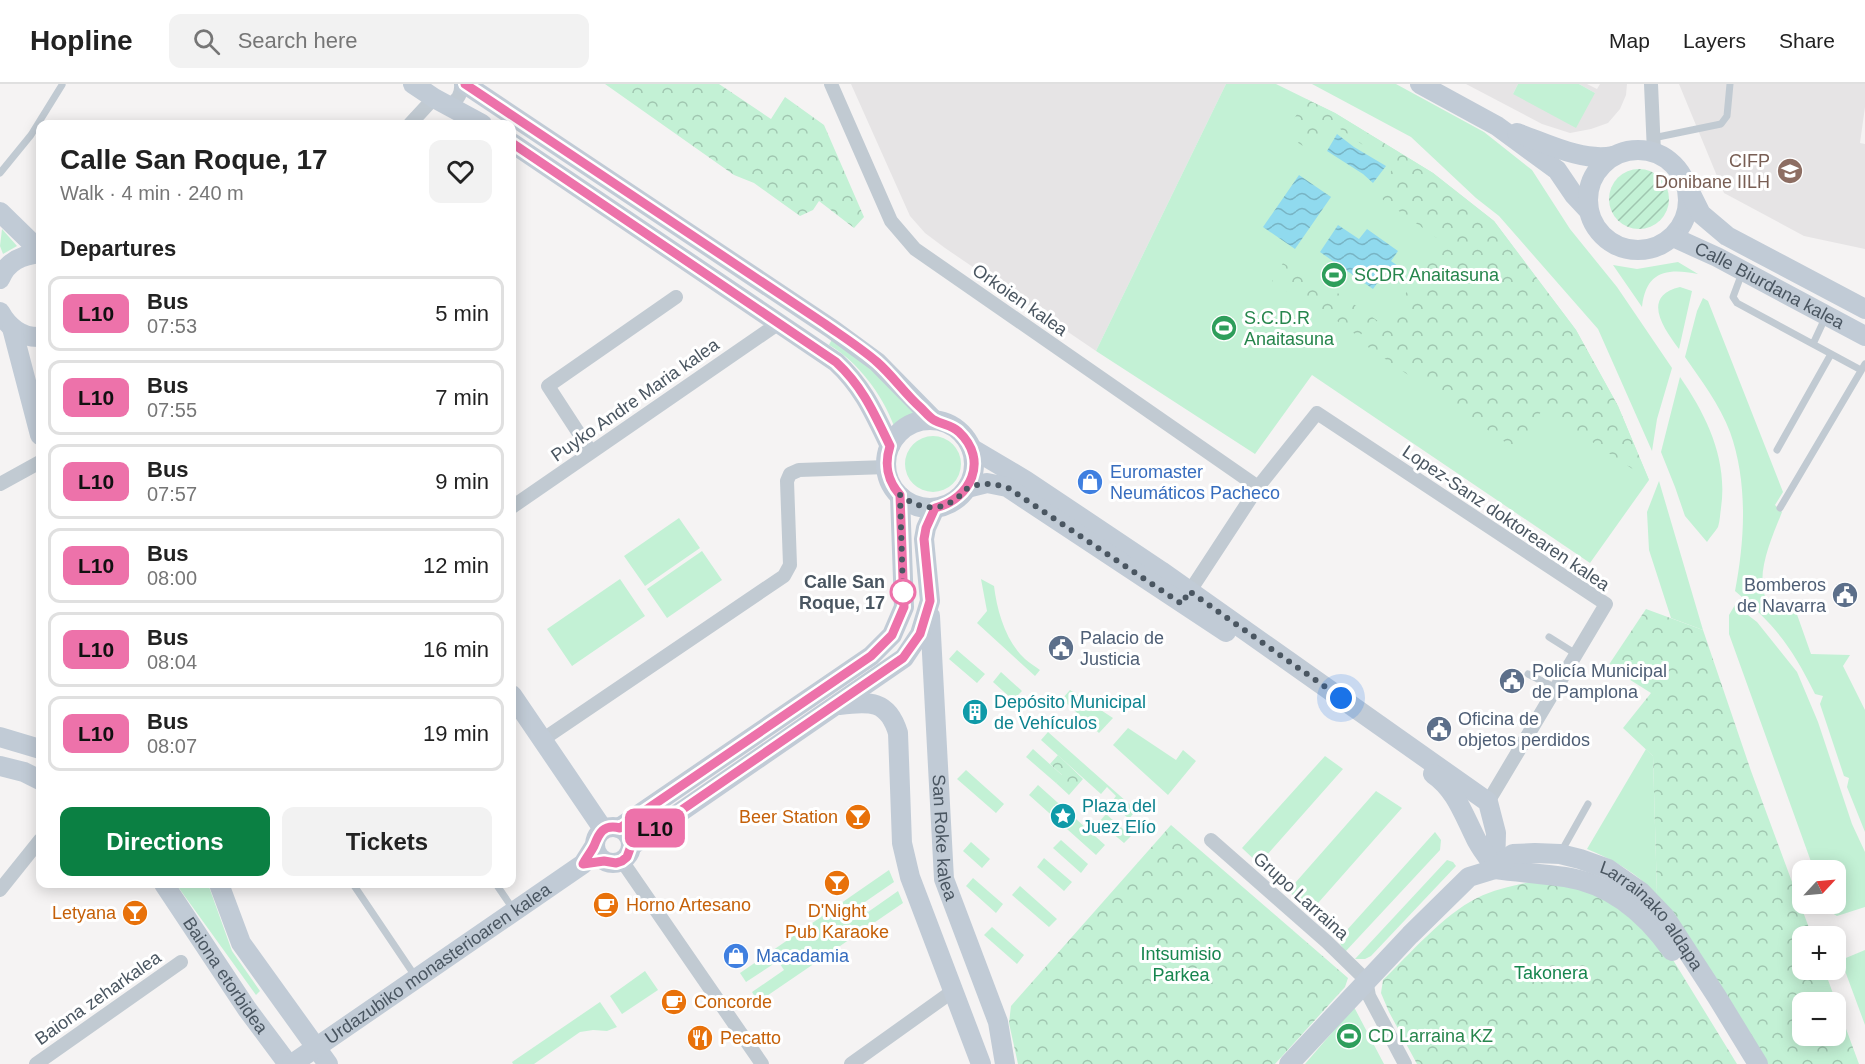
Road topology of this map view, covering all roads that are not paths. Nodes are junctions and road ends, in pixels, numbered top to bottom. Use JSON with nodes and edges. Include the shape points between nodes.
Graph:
{"nodes":[{"id":1,"x":463,"y":84,"type":"edge"},
{"id":2,"x":831,"y":84,"type":"edge"},
{"id":3,"x":1420,"y":84,"type":"edge"},
{"id":4,"x":1651,"y":84,"type":"edge"},
{"id":5,"x":1730,"y":84,"type":"edge"},
{"id":6,"x":62,"y":85,"type":"edge"},
{"id":7,"x":427,"y":92,"type":"edge"},
{"id":8,"x":40,"y":120,"type":"edge"},
{"id":9,"x":412,"y":120,"type":"edge"},
{"id":10,"x":475,"y":120,"type":"edge"},
{"id":11,"x":1497,"y":126,"type":"junction"},
{"id":12,"x":36,"y":127,"type":"edge"},
{"id":13,"x":516,"y":145,"type":"edge"},
{"id":14,"x":1653,"y":145,"type":"junction"},
{"id":15,"x":1613,"y":156,"type":"junction"},
{"id":16,"x":0,"y":173,"type":"edge"},
{"id":17,"x":1685,"y":181,"type":"junction"},
{"id":18,"x":1589,"y":211,"type":"junction"},
{"id":19,"x":0,"y":212,"type":"edge"},
{"id":20,"x":1673,"y":237,"type":"junction"},
{"id":21,"x":36,"y":248,"type":"edge"},
{"id":22,"x":36,"y":253,"type":"edge"},
{"id":23,"x":1743,"y":270,"type":"junction"},
{"id":24,"x":0,"y":275,"type":"edge"},
{"id":25,"x":676,"y":297,"type":"dead end"},
{"id":26,"x":1865,"y":309,"type":"edge"},
{"id":27,"x":0,"y":312,"type":"edge"},
{"id":28,"x":1826,"y":315,"type":"junction"},
{"id":29,"x":779,"y":322,"type":"junction"},
{"id":30,"x":12,"y":328,"type":"junction"},
{"id":31,"x":36,"y":336,"type":"edge"},
{"id":32,"x":1865,"y":336,"type":"edge"},
{"id":33,"x":1813,"y":344,"type":"junction"},
{"id":34,"x":1831,"y":354,"type":"junction"},
{"id":35,"x":1863,"y":367,"type":"edge"},
{"id":36,"x":36,"y":420,"type":"edge"},
{"id":37,"x":934,"y":420,"type":"junction"},
{"id":38,"x":890,"y":446,"type":"junction"},
{"id":39,"x":971,"y":448,"type":"junction"},
{"id":40,"x":1777,"y":450,"type":"dead end"},
{"id":41,"x":591,"y":452,"type":"junction"},
{"id":42,"x":36,"y":464,"type":"edge"},
{"id":43,"x":886,"y":467,"type":"junction"},
{"id":44,"x":0,"y":484,"type":"edge"},
{"id":45,"x":1258,"y":487,"type":"junction"},
{"id":46,"x":967,"y":488,"type":"junction"},
{"id":47,"x":900,"y":495,"type":"junction"},
{"id":48,"x":516,"y":504,"type":"edge"},
{"id":49,"x":935,"y":508,"type":"junction"},
{"id":50,"x":1780,"y":508,"type":"dead end"},
{"id":51,"x":1186,"y":598,"type":"junction"},
{"id":52,"x":930,"y":601,"type":"junction"},
{"id":53,"x":1549,"y":637,"type":"dead end"},
{"id":54,"x":1576,"y":654,"type":"junction"},
{"id":55,"x":1528,"y":674,"type":"dead end"},
{"id":56,"x":1556,"y":688,"type":"junction"},
{"id":57,"x":516,"y":701,"type":"edge"},
{"id":58,"x":836,"y":705,"type":"junction"},
{"id":59,"x":0,"y":737,"type":"edge"},
{"id":60,"x":542,"y":740,"type":"junction"},
{"id":61,"x":36,"y":748,"type":"edge"},
{"id":62,"x":0,"y":766,"type":"edge"},
{"id":63,"x":36,"y":778,"type":"edge"},
{"id":64,"x":1488,"y":802,"type":"junction"},
{"id":65,"x":1588,"y":804,"type":"dead end"},
{"id":66,"x":1496,"y":833,"type":"junction"},
{"id":67,"x":1476,"y":839,"type":"junction"},
{"id":68,"x":1211,"y":840,"type":"dead end"},
{"id":69,"x":36,"y":845,"type":"edge"},
{"id":70,"x":612,"y":845,"type":"junction"},
{"id":71,"x":1513,"y":854,"type":"junction"},
{"id":72,"x":1560,"y":854,"type":"junction"},
{"id":73,"x":1495,"y":869,"type":"junction"},
{"id":74,"x":1469,"y":877,"type":"junction"},
{"id":75,"x":167,"y":888,"type":"edge"},
{"id":76,"x":220,"y":888,"type":"edge"},
{"id":77,"x":357,"y":888,"type":"edge"},
{"id":78,"x":499,"y":888,"type":"edge"},
{"id":79,"x":0,"y":890,"type":"edge"},
{"id":80,"x":514,"y":911,"type":"junction"},
{"id":81,"x":181,"y":962,"type":"dead end"},
{"id":82,"x":417,"y":978,"type":"junction"},
{"id":83,"x":1366,"y":980,"type":"junction"},
{"id":84,"x":953,"y":991,"type":"junction"},
{"id":85,"x":316,"y":1048,"type":"junction"},
{"id":86,"x":36,"y":1064,"type":"edge"},
{"id":87,"x":290,"y":1064,"type":"edge"},
{"id":88,"x":328,"y":1064,"type":"edge"},
{"id":89,"x":762,"y":1064,"type":"edge"},
{"id":90,"x":851,"y":1064,"type":"edge"},
{"id":91,"x":981,"y":1064,"type":"edge"},
{"id":92,"x":1005,"y":1064,"type":"edge"},
{"id":93,"x":1289,"y":1064,"type":"edge"},
{"id":94,"x":1405,"y":1064,"type":"edge"},
{"id":95,"x":1743,"y":1064,"type":"edge"},
{"id":96,"x":1758,"y":1064,"type":"edge"}],
"edges":[{"from":1,"to":7,"type":"street","via":[[455,102]]},
{"from":1,"to":37,"type":"street","via":[[841,336],[877,362]]},
{"from":2,"to":45,"type":"street","name":"Orkoien kalea","via":[[891,221],[915,249]]},
{"from":3,"to":11,"type":"street"},
{"from":4,"to":14,"type":"street"},
{"from":5,"to":14,"type":"lane","via":[[1727,116],[1721,124]]},
{"from":6,"to":8,"type":"lane"},
{"from":7,"to":9,"type":"street"},
{"from":7,"to":10,"type":"street"},
{"from":11,"to":15,"type":"street","via":[[1571,152]]},
{"from":11,"to":18,"type":"street","via":[[1557,170]]},
{"from":12,"to":16,"type":"lane"},
{"from":13,"to":29,"type":"street"},
{"from":14,"to":15,"type":"street"},
{"from":14,"to":17,"type":"street"},
{"from":15,"to":18,"type":"street","via":[[1592,179]]},
{"from":17,"to":20,"type":"street","via":[[1687,211]]},
{"from":17,"to":26,"type":"street","name":"Calle Biurdana kalea","via":[[1701,214],[1727,236]]},
{"from":18,"to":20,"type":"street","via":[[1604,237],[1631,250],[1646,250]]},
{"from":19,"to":21,"type":"street"},
{"from":20,"to":23,"type":"street","name":"Calle Biurdana kalea"},
{"from":22,"to":24,"type":"street","via":[[18,258]]},
{"from":23,"to":28,"type":"street","name":"Calle Biurdana kalea"},
{"from":23,"to":33,"type":"lane","via":[[1732,297],[1737,303]]},
{"from":25,"to":41,"type":"street","via":[[548,386]]},
{"from":27,"to":30,"type":"street"},
{"from":28,"to":32,"type":"street","name":"Calle Biurdana kalea"},
{"from":28,"to":33,"type":"lane"},
{"from":29,"to":38,"type":"street","via":[[852,377],[867,398]]},
{"from":29,"to":41,"type":"street","name":"Puyko Andre Maria kalea"},
{"from":30,"to":31,"type":"street"},
{"from":30,"to":36,"type":"street"},
{"from":33,"to":34,"type":"lane"},
{"from":34,"to":35,"type":"lane"},
{"from":34,"to":40,"type":"lane"},
{"from":35,"to":50,"type":"lane"},
{"from":37,"to":38,"type":"street","via":[[908,426]]},
{"from":37,"to":39,"type":"street","via":[[956,429]]},
{"from":38,"to":43,"type":"street"},
{"from":39,"to":46,"type":"street","via":[[974,462]]},
{"from":39,"to":51,"type":"street","via":[[1025,480]]},
{"from":41,"to":48,"type":"street","name":"Puyko Andre Maria kalea"},
{"from":42,"to":44,"type":"street"},
{"from":43,"to":47,"type":"street","via":[[892,486]]},
{"from":43,"to":60,"type":"street","via":[[799,470],[790,474],[790,565],[784,576]]},
{"from":45,"to":51,"type":"street"},
{"from":45,"to":54,"type":"street","name":"Lopez-Sanz doktorearen kalea","via":[[1317,413],[1606,604]]},
{"from":46,"to":49,"type":"street","via":[[953,501]]},
{"from":46,"to":51,"type":"street","via":[[987,483],[1007,487]]},
{"from":47,"to":49,"type":"street","via":[[916,505]]},
{"from":47,"to":70,"type":"street","name":"Urdazubiko monasterioaren kalea","via":[[904,607],[892,635],[871,656]]},
{"from":49,"to":52,"type":"street","name":"Urdazubiko monasterioaren kalea","via":[[924,539]]},
{"from":51,"to":64,"type":"street"},
{"from":51,"to":67,"type":"street","via":[[1447,783]]},
{"from":52,"to":58,"type":"street","name":"Urdazubiko monasterioaren kalea","via":[[920,634],[903,658]]},
{"from":52,"to":92,"type":"street","name":"San Roke kalea","via":[[944,879],[998,1023]]},
{"from":53,"to":54,"type":"lane"},
{"from":54,"to":56,"type":"street","name":"Lopez-Sanz doktorearen kalea"},
{"from":55,"to":56,"type":"lane"},
{"from":56,"to":64,"type":"street","name":"Lopez-Sanz doktorearen kalea"},
{"from":57,"to":60,"type":"street"},
{"from":58,"to":70,"type":"street","name":"Urdazubiko monasterioaren kalea"},
{"from":58,"to":84,"type":"street","name":"San Roke kalea","via":[[876,704],[893,717],[898,733],[902,843],[910,877]]},
{"from":59,"to":61,"type":"street"},
{"from":60,"to":70,"type":"street"},
{"from":62,"to":63,"type":"street"},
{"from":64,"to":66,"type":"street"},
{"from":65,"to":72,"type":"lane"},
{"from":66,"to":71,"type":"street"},
{"from":66,"to":73,"type":"street"},
{"from":67,"to":73,"type":"street"},
{"from":67,"to":74,"type":"street"},
{"from":68,"to":83,"type":"street","name":"Grupo Larraina"},
{"from":69,"to":79,"type":"street"},
{"from":70,"to":80,"type":"street","name":"Urdazubiko monasterioaren kalea"},
{"from":70,"to":89,"type":"street"},
{"from":71,"to":72,"type":"street","name":"Larrainako aldapa"},
{"from":71,"to":73,"type":"street","name":"Larrainako aldapa"},
{"from":72,"to":96,"type":"street","name":"Larrainako aldapa","via":[[1608,869],[1641,892],[1665,917]]},
{"from":73,"to":74,"type":"street","name":"Larrainako aldapa"},
{"from":73,"to":95,"type":"street","name":"Larrainako aldapa","via":[[1580,881],[1632,906],[1657,930],[1682,964]]},
{"from":74,"to":83,"type":"street","name":"Larrainako aldapa"},
{"from":75,"to":87,"type":"street","name":"Baiona etorbidea","via":[[247,1009]]},
{"from":76,"to":85,"type":"street","name":"Baiona etorbidea","via":[[241,943]]},
{"from":77,"to":82,"type":"lane"},
{"from":78,"to":80,"type":"lane"},
{"from":80,"to":82,"type":"street","name":"Urdazubiko monasterioaren kalea"},
{"from":81,"to":86,"type":"street","name":"Baiona zeharkalea"},
{"from":82,"to":85,"type":"street","name":"Urdazubiko monasterioaren kalea"},
{"from":83,"to":93,"type":"street","name":"Larrainako aldapa"},
{"from":83,"to":94,"type":"street","via":[[1369,996]]},
{"from":84,"to":90,"type":"street"},
{"from":84,"to":91,"type":"street","name":"San Roke kalea"},
{"from":85,"to":87,"type":"street","name":"Urdazubiko monasterioaren kalea"},
{"from":85,"to":88,"type":"street","name":"Baiona etorbidea"}]}
